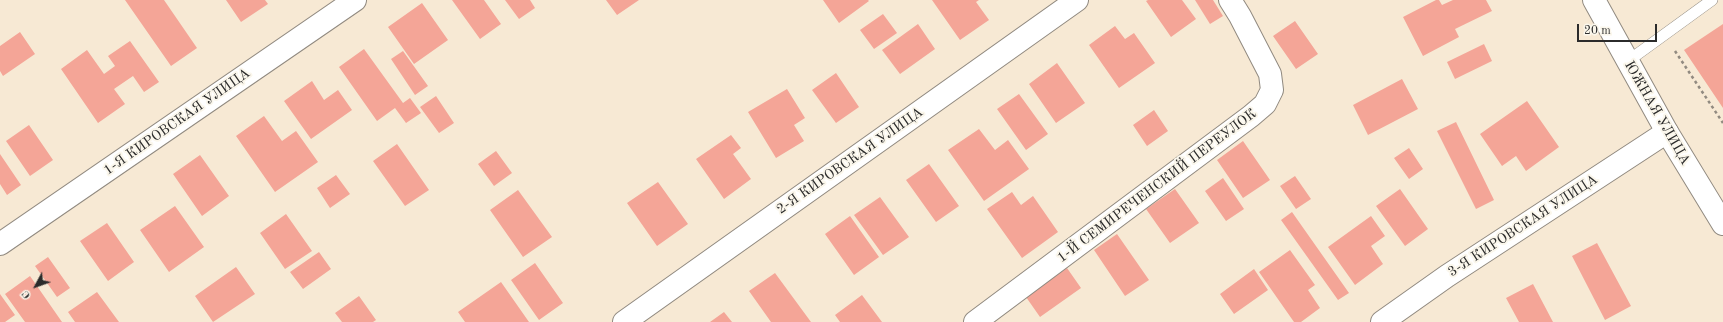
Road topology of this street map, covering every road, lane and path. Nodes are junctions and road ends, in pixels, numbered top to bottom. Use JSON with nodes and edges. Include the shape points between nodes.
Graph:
{"nodes":[{"id":1,"x":355,"y":0,"type":"edge"},
{"id":2,"x":1076,"y":0,"type":"edge"},
{"id":3,"x":1230,"y":0,"type":"edge"},
{"id":4,"x":1594,"y":0,"type":"edge"},
{"id":5,"x":1705,"y":2,"type":"edge"},
{"id":6,"x":1664,"y":35,"type":"junction"},
{"id":7,"x":1628,"y":61,"type":"junction"},
{"id":8,"x":1723,"y":123,"type":"edge"},
{"id":9,"x":1667,"y":132,"type":"junction"},
{"id":10,"x":1723,"y":224,"type":"edge"},
{"id":11,"x":0,"y":244,"type":"edge"},
{"id":12,"x":624,"y":322,"type":"edge"},
{"id":13,"x":976,"y":322,"type":"edge"},
{"id":14,"x":1382,"y":322,"type":"edge"}],
"edges":[{"from":1,"to":11,"type":"street","name":"1-Я КИРОВСКАЯ УЛИЦА"},
{"from":2,"to":12,"type":"street","name":"2-Я КИРОВСКАЯ УЛИЦА"},
{"from":3,"to":13,"type":"street","name":"1-Й СЕМИРЕЧЕНСКИЙ ПЕРЕУЛОК","via":[[1270,74],[1272,90],[1265,104]]},
{"from":4,"to":7,"type":"street","name":"ЮЖНАЯ УЛИЦА"},
{"from":5,"to":6,"type":"lane"},
{"from":6,"to":7,"type":"lane"},
{"from":6,"to":8,"type":"path"},
{"from":7,"to":9,"type":"street","name":"ЮЖНАЯ УЛИЦА"},
{"from":9,"to":10,"type":"street","name":"ЮЖНАЯ УЛИЦА"},
{"from":9,"to":14,"type":"street","name":"3-Я КИРОВСКАЯ УЛИЦА","via":[[1447,276]]}]}
